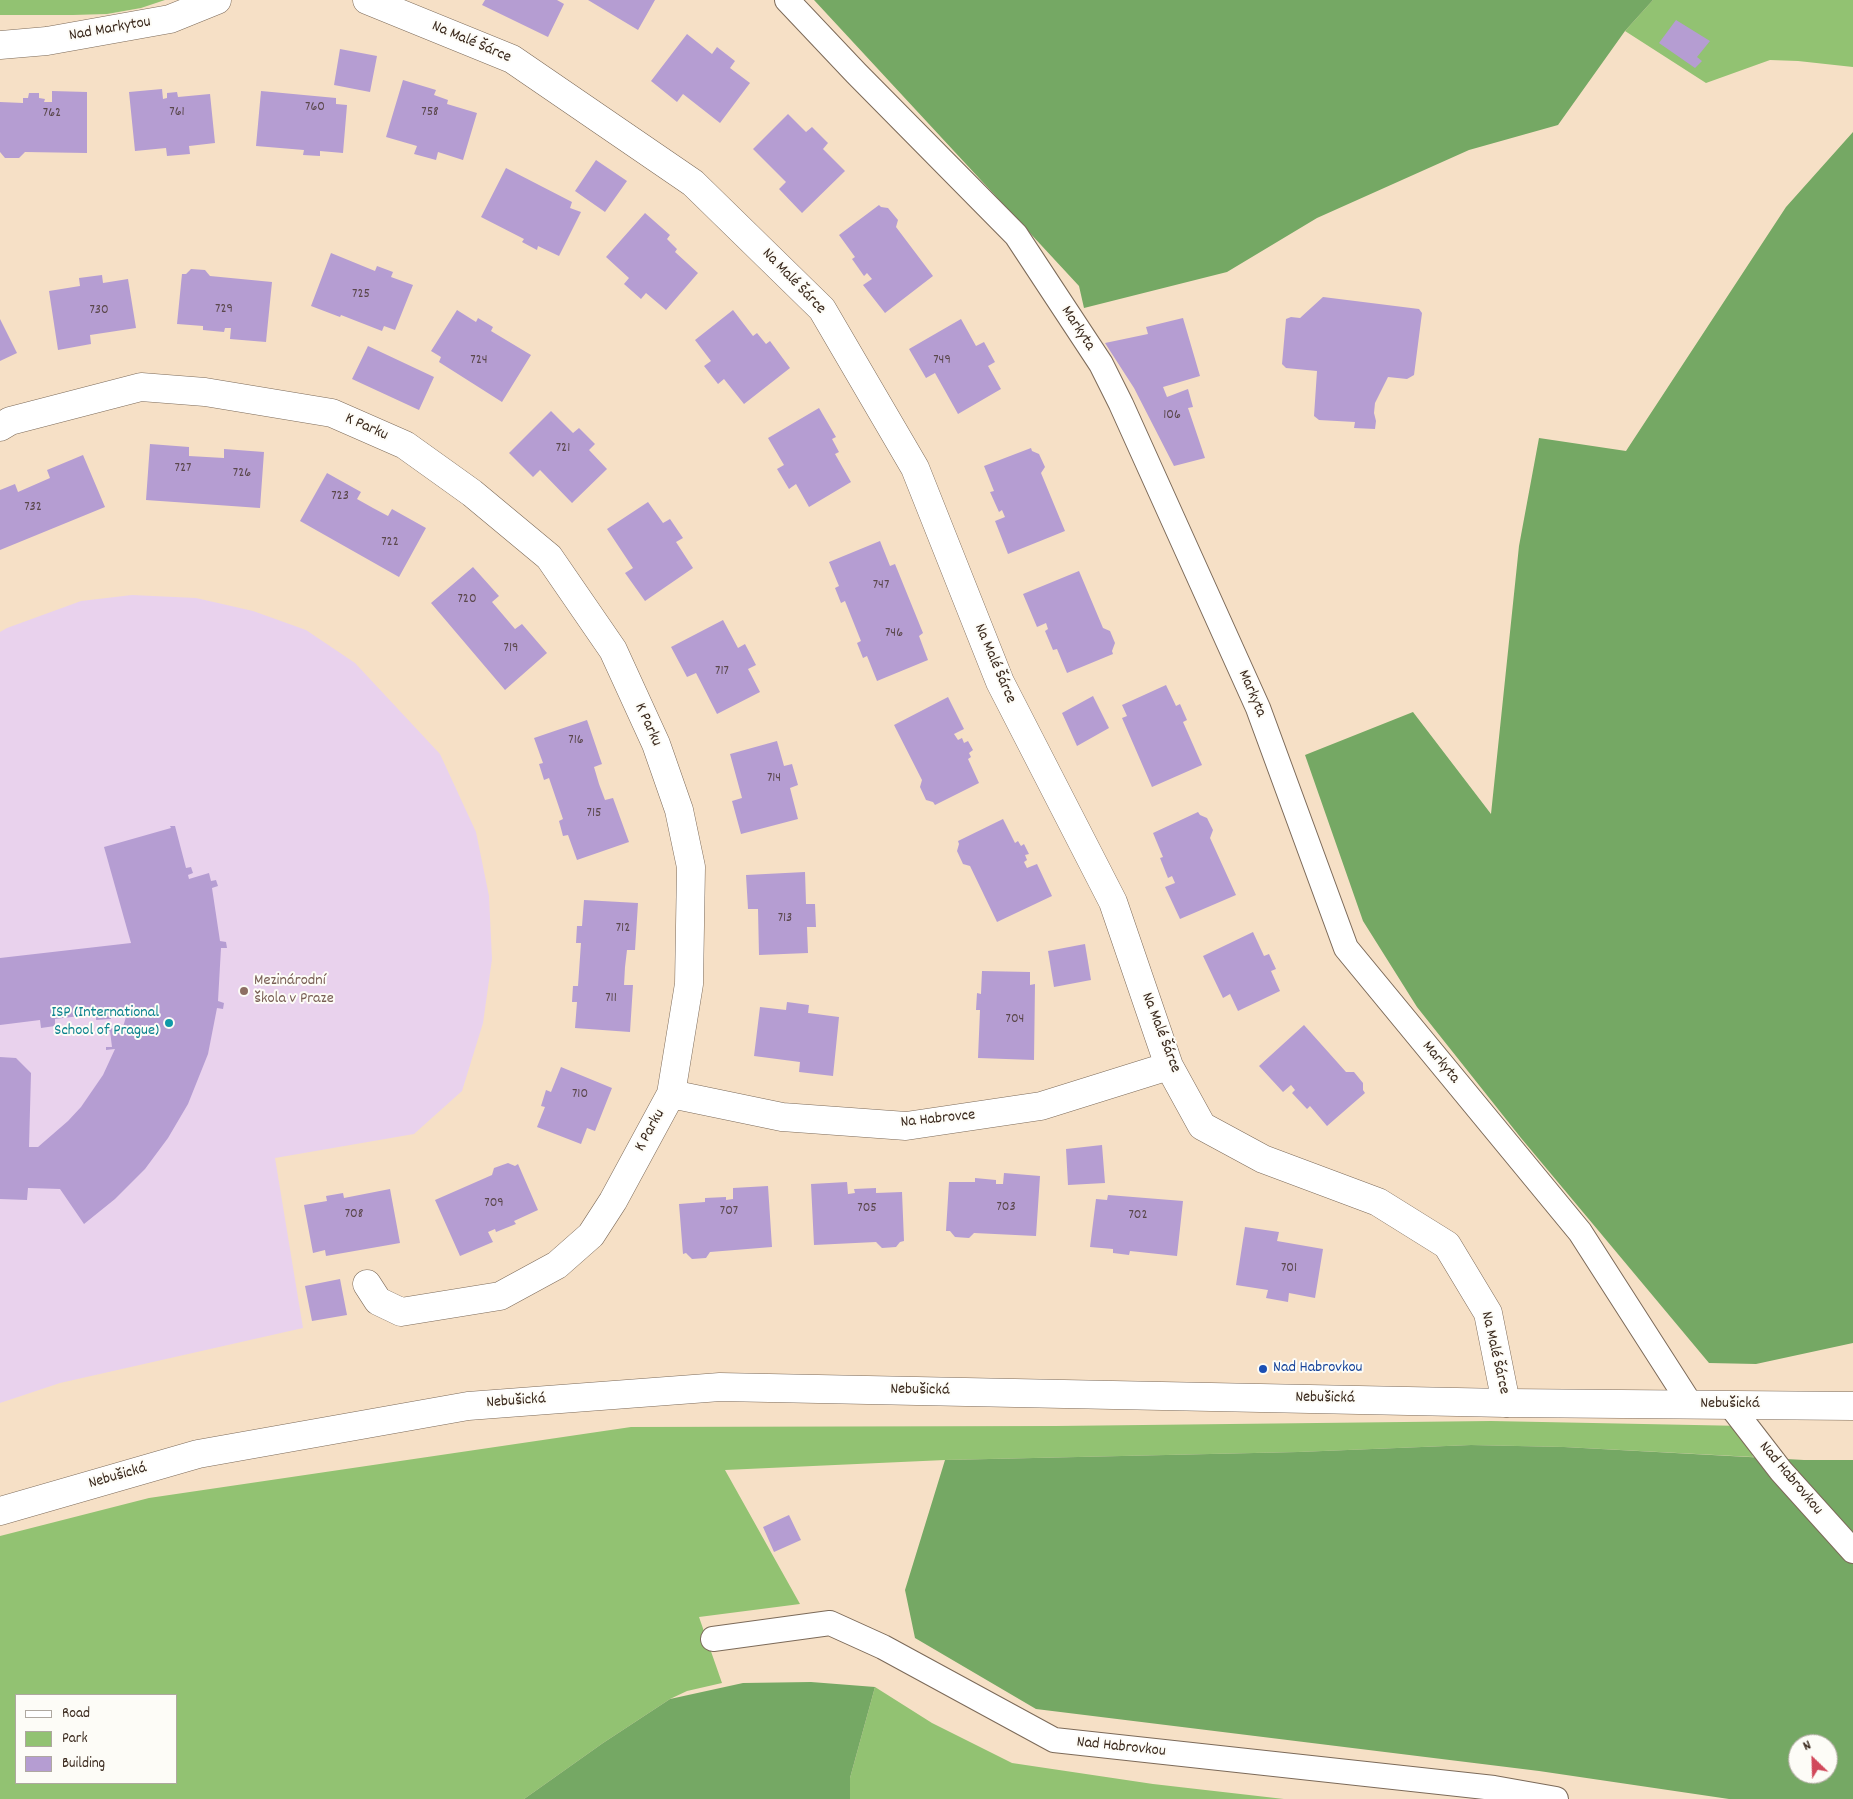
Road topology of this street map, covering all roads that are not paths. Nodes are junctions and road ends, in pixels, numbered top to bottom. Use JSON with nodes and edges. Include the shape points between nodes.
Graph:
{"nodes":[{"id":1,"x":217,"y":0,"type":"edge"},
{"id":2,"x":368,"y":0,"type":"edge"},
{"id":3,"x":787,"y":0,"type":"edge"},
{"id":4,"x":0,"y":45,"type":"edge"},
{"id":5,"x":0,"y":427,"type":"edge"},
{"id":6,"x":1170,"y":1066,"type":"junction"},
{"id":7,"x":671,"y":1094,"type":"junction"},
{"id":8,"x":367,"y":1284,"type":"dead end"},
{"id":9,"x":1506,"y":1403,"type":"junction"},
{"id":10,"x":1691,"y":1405,"type":"junction"},
{"id":11,"x":1730,"y":1405,"type":"junction"},
{"id":12,"x":1853,"y":1406,"type":"edge"},
{"id":13,"x":0,"y":1511,"type":"edge"},
{"id":14,"x":1853,"y":1551,"type":"edge"},
{"id":15,"x":713,"y":1639,"type":"dead end"},
{"id":16,"x":1556,"y":1799,"type":"edge"}],
"edges":[{"from":1,"to":4,"type":"street","name":"Nad Markytou","via":[[170,19],[46,42]]},
{"from":2,"to":6,"type":"street","name":"Na Malé Šárce","via":[[512,59],[694,183],[822,309],[915,468],[1000,682],[1113,902]]},
{"from":3,"to":10,"type":"lane","name":"Markyta","via":[[1016,235],[1101,364],[1258,708],[1346,948],[1580,1232]]},
{"from":5,"to":7,"type":"street","name":"K Parku","via":[[10,421],[141,387],[204,392],[332,413],[405,445],[472,493],[549,558],[613,650],[656,744],[679,810],[691,867],[689,984]]},
{"from":6,"to":7,"type":"street","name":"Na Habrovce","via":[[1041,1106],[906,1126],[782,1118]]},
{"from":6,"to":9,"type":"street","name":"Na Malé Šárce","via":[[1202,1126],[1264,1159],[1378,1202],[1447,1245],[1488,1313]]},
{"from":7,"to":8,"type":"street","name":"K Parku","via":[[613,1200],[590,1235],[557,1265],[500,1296],[401,1312],[378,1301]]},
{"from":9,"to":10,"type":"street","name":"Nebušická"},
{"from":9,"to":13,"type":"street","name":"Nebušická","via":[[720,1387],[468,1406],[198,1454]]},
{"from":10,"to":11,"type":"street","name":"Nebušická"},
{"from":11,"to":12,"type":"street","name":"Nebušická"},
{"from":11,"to":14,"type":"lane","name":"Nad Habrovkou","via":[[1781,1471]]},
{"from":15,"to":16,"type":"lane","name":"Nad Habrovkou","via":[[830,1623],[882,1647],[1054,1740],[1494,1788]]}]}
